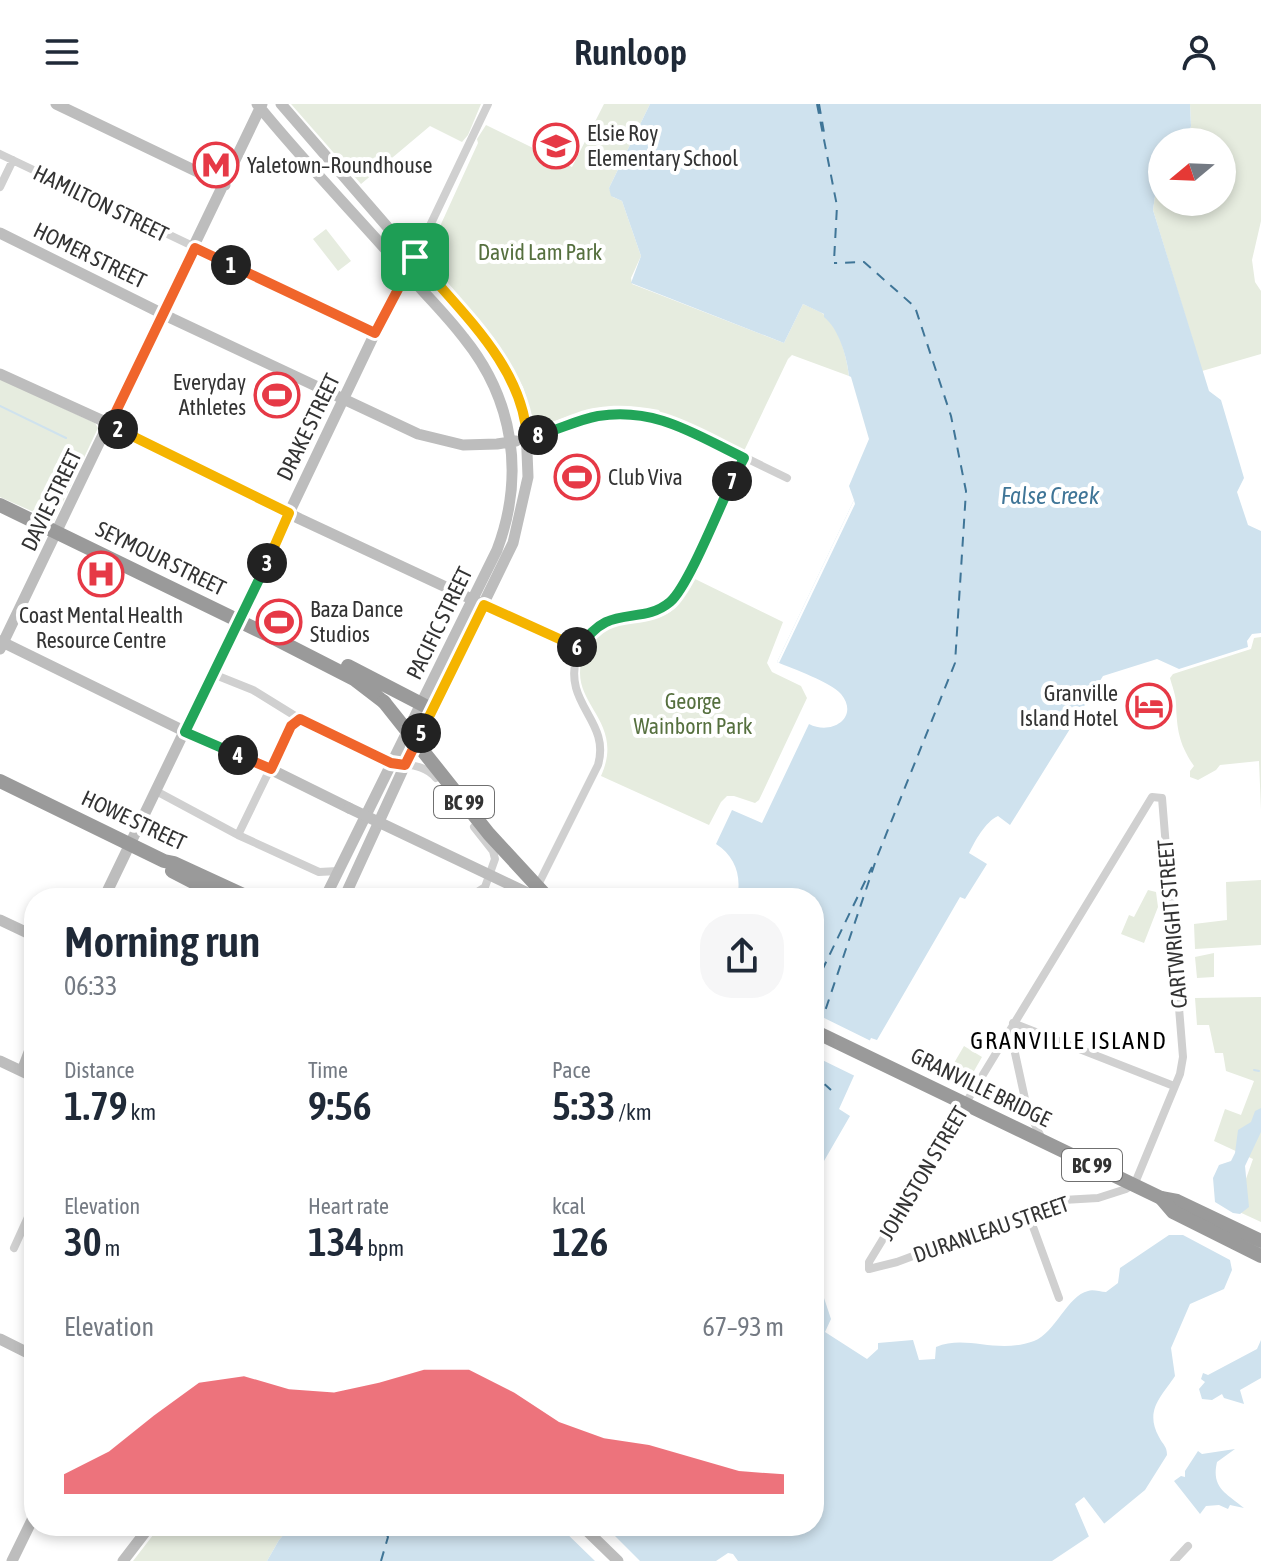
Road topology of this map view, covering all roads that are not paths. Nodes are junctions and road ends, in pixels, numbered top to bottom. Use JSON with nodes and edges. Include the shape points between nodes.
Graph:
{"nodes":[{"id":1,"x":56,"y":104,"type":"edge"},
{"id":2,"x":281,"y":104,"type":"edge"},
{"id":3,"x":488,"y":104,"type":"edge"},
{"id":4,"x":261,"y":105,"type":"edge"},
{"id":5,"x":0,"y":154,"type":"edge"},
{"id":6,"x":13,"y":160,"type":"junction"},
{"id":7,"x":225,"y":185,"type":"junction"},
{"id":8,"x":0,"y":187,"type":"edge"},
{"id":9,"x":0,"y":233,"type":"edge"},
{"id":10,"x":195,"y":248,"type":"junction"},
{"id":11,"x":415,"y":257,"type":"junction"},
{"id":12,"x":406,"y":273,"type":"junction"},
{"id":13,"x":163,"y":314,"type":"junction"},
{"id":14,"x":375,"y":333,"type":"junction"},
{"id":15,"x":0,"y":374,"type":"edge"},
{"id":16,"x":343,"y":400,"type":"junction"},
{"id":17,"x":110,"y":424,"type":"junction"},
{"id":18,"x":527,"y":438,"type":"junction"},
{"id":19,"x":512,"y":442,"type":"junction"},
{"id":20,"x":744,"y":458,"type":"junction"},
{"id":21,"x":787,"y":478,"type":"dead end"},
{"id":22,"x":0,"y":505,"type":"edge"},
{"id":23,"x":289,"y":513,"type":"junction"},
{"id":24,"x":58,"y":533,"type":"junction"},
{"id":25,"x":478,"y":602,"type":"junction"},
{"id":26,"x":238,"y":620,"type":"junction"},
{"id":27,"x":268,"y":635,"type":"junction"},
{"id":28,"x":1,"y":644,"type":"edge"},
{"id":29,"x":580,"y":648,"type":"junction"},
{"id":30,"x":213,"y":674,"type":"junction"},
{"id":31,"x":428,"y":707,"type":"junction"},
{"id":32,"x":300,"y":719,"type":"junction"},
{"id":33,"x":185,"y":732,"type":"junction"},
{"id":34,"x":391,"y":763,"type":"junction"},
{"id":35,"x":405,"y":765,"type":"junction"},
{"id":36,"x":271,"y":769,"type":"junction"},
{"id":37,"x":0,"y":781,"type":"edge"},
{"id":38,"x":156,"y":791,"type":"junction"},
{"id":39,"x":379,"y":824,"type":"junction"},
{"id":40,"x":1130,"y":832,"type":"joint"},
{"id":41,"x":238,"y":835,"type":"junction"},
{"id":42,"x":130,"y":844,"type":"junction"},
{"id":43,"x":164,"y":861,"type":"junction"},
{"id":44,"x":338,"y":871,"type":"junction"},
{"id":45,"x":490,"y":877,"type":"junction"},
{"id":46,"x":109,"y":888,"type":"edge"},
{"id":47,"x":205,"y":888,"type":"edge"},
{"id":48,"x":229,"y":888,"type":"edge"},
{"id":49,"x":330,"y":888,"type":"edge"},
{"id":50,"x":350,"y":888,"type":"edge"},
{"id":51,"x":483,"y":888,"type":"edge"},
{"id":52,"x":513,"y":888,"type":"edge"},
{"id":53,"x":513,"y":888,"type":"edge"},
{"id":54,"x":539,"y":888,"type":"edge"},
{"id":55,"x":539,"y":888,"type":"edge"},
{"id":56,"x":0,"y":920,"type":"edge"},
{"id":57,"x":24,"y":931,"type":"edge"},
{"id":58,"x":1013,"y":1023,"type":"junction"},
{"id":59,"x":824,"y":1036,"type":"edge"},
{"id":60,"x":1006,"y":1036,"type":"junction"},
{"id":61,"x":0,"y":1061,"type":"edge"},
{"id":62,"x":24,"y":1066,"type":"edge"},
{"id":63,"x":22,"y":1071,"type":"joint"},
{"id":64,"x":1174,"y":1086,"type":"junction"},
{"id":65,"x":1136,"y":1188,"type":"junction"},
{"id":66,"x":1161,"y":1198,"type":"junction"},
{"id":67,"x":1028,"y":1213,"type":"junction"},
{"id":68,"x":24,"y":1226,"type":"edge"},
{"id":69,"x":1261,"y":1243,"type":"edge"},
{"id":70,"x":14,"y":1248,"type":"dead end"},
{"id":71,"x":1261,"y":1256,"type":"edge"},
{"id":72,"x":868,"y":1268,"type":"joint"},
{"id":73,"x":1059,"y":1298,"type":"dead end"},
{"id":74,"x":0,"y":1339,"type":"edge"},
{"id":75,"x":24,"y":1351,"type":"edge"},
{"id":76,"x":24,"y":1536,"type":"edge"},
{"id":77,"x":142,"y":1536,"type":"edge"},
{"id":78,"x":592,"y":1536,"type":"edge"},
{"id":79,"x":1188,"y":1546,"type":"dead end"},
{"id":80,"x":12,"y":1561,"type":"edge"},
{"id":81,"x":123,"y":1561,"type":"edge"},
{"id":82,"x":618,"y":1561,"type":"edge"},
{"id":83,"x":1174,"y":1561,"type":"edge"}],
"edges":[{"from":1,"to":7,"type":"main road"},
{"from":2,"to":11,"type":"main road","name":"PACIFIC STREET"},
{"from":3,"to":11,"type":"street","name":"DRAKE STREET"},
{"from":4,"to":7,"type":"main road","name":"DAVIE STREET"},
{"from":4,"to":12,"type":"main road","name":"PACIFIC STREET"},
{"from":5,"to":6,"type":"street","name":"HAMILTON STREET"},
{"from":6,"to":8,"type":"street"},
{"from":6,"to":10,"type":"street","name":"HAMILTON STREET"},
{"from":7,"to":10,"type":"main road","name":"DAVIE STREET"},
{"from":9,"to":13,"type":"main road","name":"HOMER STREET"},
{"from":10,"to":13,"type":"main road","name":"DAVIE STREET"},
{"from":10,"to":14,"type":"street","name":"HAMILTON STREET"},
{"from":11,"to":12,"type":"main road","name":"DRAKE STREET"},
{"from":11,"to":18,"type":"main road","name":"PACIFIC STREET","via":[[496,355],[515,389]]},
{"from":12,"to":14,"type":"main road","name":"DRAKE STREET"},
{"from":12,"to":19,"type":"main road","name":"PACIFIC STREET","via":[[486,369]]},
{"from":13,"to":16,"type":"main road","name":"HOMER STREET"},
{"from":13,"to":17,"type":"main road","name":"DAVIE STREET"},
{"from":14,"to":16,"type":"main road","name":"DRAKE STREET"},
{"from":15,"to":17,"type":"main road"},
{"from":16,"to":19,"type":"main road","name":"HOMER STREET","via":[[437,440],[471,445]]},
{"from":16,"to":23,"type":"main road","name":"DRAKE STREET"},
{"from":17,"to":23,"type":"main road"},
{"from":17,"to":24,"type":"main road","name":"DAVIE STREET"},
{"from":18,"to":19,"type":"main road","name":"HOMER STREET"},
{"from":18,"to":20,"type":"street","name":"HOMER STREET","via":[[596,417],[637,414],[676,424]]},
{"from":18,"to":25,"type":"main road","name":"PACIFIC STREET","via":[[528,477],[519,526]]},
{"from":19,"to":25,"type":"main road","name":"PACIFIC STREET","via":[[514,475],[507,520]]},
{"from":20,"to":21,"type":"street","name":"HOMER STREET"},
{"from":20,"to":29,"type":"street","via":[[674,598],[650,612],[609,620]]},
{"from":22,"to":24,"type":"highway","name":"SEYMOUR STREET","number":"BC 99"},
{"from":23,"to":25,"type":"main road"},
{"from":23,"to":26,"type":"main road","name":"DRAKE STREET"},
{"from":24,"to":26,"type":"highway","name":"SEYMOUR STREET","number":"BC 99"},
{"from":24,"to":28,"type":"main road","name":"DAVIE STREET"},
{"from":25,"to":29,"type":"street"},
{"from":25,"to":31,"type":"main road","name":"PACIFIC STREET"},
{"from":26,"to":27,"type":"highway","name":"SEYMOUR STREET","number":"BC 99"},
{"from":26,"to":30,"type":"main road","name":"DRAKE STREET"},
{"from":27,"to":31,"type":"highway","via":[[282,632]]},
{"from":27,"to":55,"type":"highway","name":"SEYMOUR STREET","number":"BC 99","bridge":true,"via":[[354,679],[384,702]]},
{"from":28,"to":33,"type":"main road"},
{"from":29,"to":54,"type":"street","via":[[574,669],[577,694],[599,733],[602,751]]},
{"from":30,"to":32,"type":"street","via":[[253,690]]},
{"from":30,"to":33,"type":"main road","name":"DRAKE STREET"},
{"from":31,"to":34,"type":"main road","name":"PACIFIC STREET"},
{"from":31,"to":35,"type":"main road","name":"PACIFIC STREET"},
{"from":32,"to":34,"type":"street"},
{"from":32,"to":36,"type":"street","via":[[291,726]]},
{"from":33,"to":36,"type":"main road"},
{"from":33,"to":38,"type":"main road","name":"DRAKE STREET"},
{"from":34,"to":35,"type":"street"},
{"from":34,"to":44,"type":"main road","name":"PACIFIC STREET"},
{"from":35,"to":39,"type":"main road","name":"PACIFIC STREET"},
{"from":35,"to":45,"type":"street","via":[[432,772],[493,851]]},
{"from":36,"to":41,"type":"street"},
{"from":36,"to":52,"type":"main road","bridge":true},
{"from":37,"to":42,"type":"highway","name":"HOWE STREET"},
{"from":38,"to":41,"type":"street"},
{"from":38,"to":42,"type":"main road","name":"DRAKE STREET"},
{"from":39,"to":45,"type":"street"},
{"from":39,"to":50,"type":"main road","name":"PACIFIC STREET"},
{"from":40,"to":58,"type":"street","name":"JOHNSTON STREET"},
{"from":40,"to":64,"type":"street","name":"CARTWRIGHT STREET","via":[[1152,797],[1162,798],[1183,1057]]},
{"from":41,"to":44,"type":"street","via":[[319,872]]},
{"from":42,"to":43,"type":"highway","name":"HOWE STREET"},
{"from":42,"to":46,"type":"main road","name":"DRAKE STREET"},
{"from":43,"to":47,"type":"highway","via":[[170,870]]},
{"from":43,"to":48,"type":"highway","name":"HOWE STREET"},
{"from":44,"to":49,"type":"main road","name":"PACIFIC STREET"},
{"from":45,"to":51,"type":"street"},
{"from":45,"to":53,"type":"street"},
{"from":56,"to":57,"type":"main road"},
{"from":58,"to":60,"type":"street","name":"JOHNSTON STREET"},
{"from":58,"to":64,"type":"street"},
{"from":59,"to":66,"type":"highway","name":"GRANVILLE BRIDGE","number":"BC 99","bridge":true},
{"from":60,"to":65,"type":"street","via":[[1013,1044],[1027,1108],[1045,1144]]},
{"from":60,"to":72,"type":"street","name":"JOHNSTON STREET"},
{"from":61,"to":63,"type":"main road"},
{"from":62,"to":63,"type":"main road"},
{"from":64,"to":65,"type":"street","name":"CARTWRIGHT STREET"},
{"from":65,"to":67,"type":"street","name":"DURANLEAU STREET","via":[[1063,1200]]},
{"from":65,"to":69,"type":"street"},
{"from":66,"to":69,"type":"highway","name":"GRANVILLE BRIDGE","number":"BC 99"},
{"from":66,"to":71,"type":"highway","bridge":true,"via":[[1173,1212]]},
{"from":67,"to":72,"type":"street","name":"DURANLEAU STREET"},
{"from":67,"to":73,"type":"street"},
{"from":68,"to":70,"type":"street"},
{"from":74,"to":75,"type":"main road"},
{"from":76,"to":80,"type":"main road"},
{"from":77,"to":81,"type":"main road"},
{"from":78,"to":82,"type":"main road"},
{"from":79,"to":83,"type":"street"}]}
